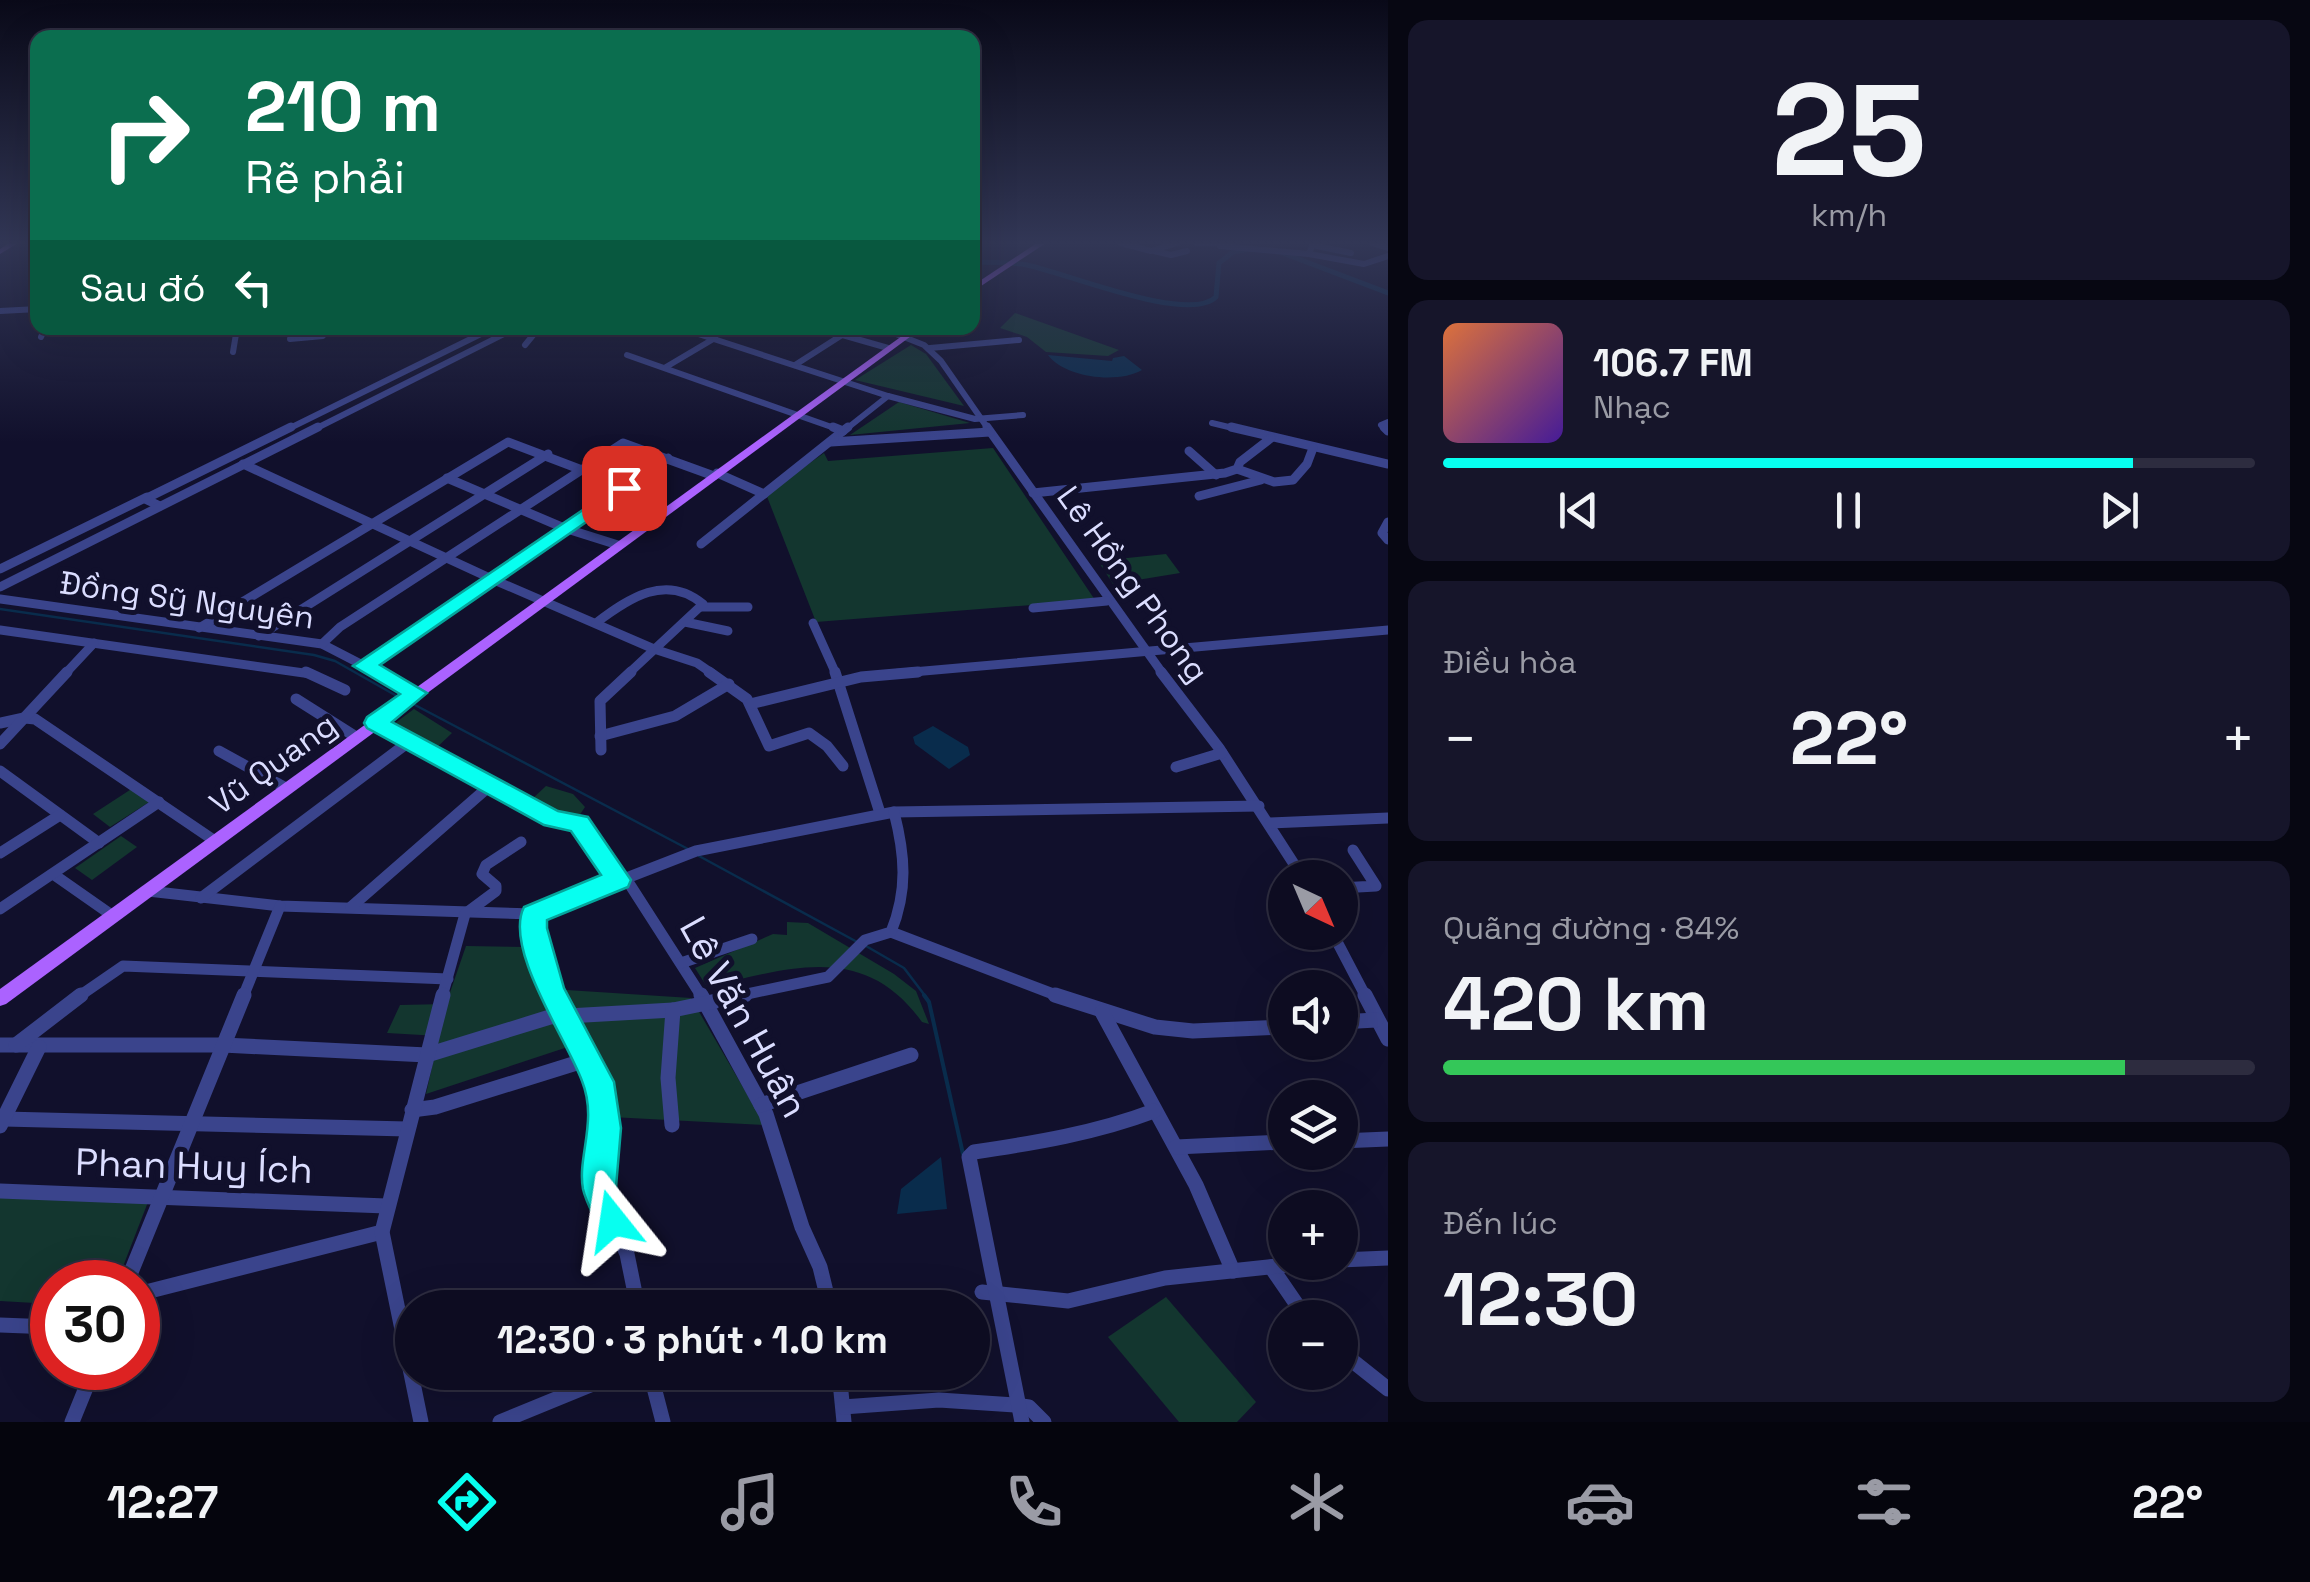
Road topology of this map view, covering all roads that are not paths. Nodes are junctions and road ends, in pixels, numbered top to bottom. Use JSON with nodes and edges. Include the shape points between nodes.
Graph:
{"nodes":[{"id":1,"x":30,"y":309,"type":"edge"},
{"id":2,"x":0,"y":311,"type":"edge"},
{"id":3,"x":236,"y":335,"type":"edge"},
{"id":4,"x":323,"y":335,"type":"edge"},
{"id":5,"x":479,"y":335,"type":"edge"},
{"id":6,"x":502,"y":335,"type":"edge"},
{"id":7,"x":534,"y":335,"type":"edge"},
{"id":8,"x":708,"y":335,"type":"edge"},
{"id":9,"x":842,"y":335,"type":"joint"},
{"id":10,"x":897,"y":335,"type":"edge"},
{"id":11,"x":908,"y":335,"type":"edge"},
{"id":12,"x":714,"y":338,"type":"junction"},
{"id":13,"x":904,"y":338,"type":"junction"},
{"id":14,"x":290,"y":339,"type":"dead end"},
{"id":15,"x":1018,"y":340,"type":"dead end"},
{"id":16,"x":526,"y":345,"type":"dead end"},
{"id":17,"x":888,"y":348,"type":"junction"},
{"id":18,"x":929,"y":348,"type":"junction"},
{"id":19,"x":233,"y":352,"type":"dead end"},
{"id":20,"x":627,"y":355,"type":"dead end"},
{"id":21,"x":795,"y":365,"type":"junction"},
{"id":22,"x":666,"y":367,"type":"junction"},
{"id":23,"x":843,"y":380,"type":"junction"},
{"id":24,"x":888,"y":396,"type":"junction"},
{"id":25,"x":797,"y":414,"type":"junction"},
{"id":26,"x":1024,"y":415,"type":"dead end"},
{"id":27,"x":982,"y":419,"type":"junction"},
{"id":28,"x":1388,"y":422,"type":"edge"},
{"id":29,"x":1212,"y":423,"type":"dead end"},
{"id":30,"x":843,"y":431,"type":"junction"},
{"id":31,"x":1388,"y":431,"type":"edge"},
{"id":32,"x":990,"y":432,"type":"junction"},
{"id":33,"x":1270,"y":438,"type":"junction"},
{"id":34,"x":830,"y":442,"type":"junction"},
{"id":35,"x":1313,"y":448,"type":"junction"},
{"id":36,"x":1189,"y":451,"type":"dead end"},
{"id":37,"x":548,"y":454,"type":"junction"},
{"id":38,"x":668,"y":458,"type":"junction"},
{"id":39,"x":242,"y":464,"type":"junction"},
{"id":40,"x":1388,"y":464,"type":"edge"},
{"id":41,"x":1238,"y":469,"type":"junction"},
{"id":42,"x":582,"y":470,"type":"junction"},
{"id":43,"x":716,"y":475,"type":"junction"},
{"id":44,"x":1216,"y":475,"type":"junction"},
{"id":45,"x":447,"y":478,"type":"junction"},
{"id":46,"x":1261,"y":480,"type":"junction"},
{"id":47,"x":485,"y":493,"type":"junction"},
{"id":48,"x":1033,"y":493,"type":"junction"},
{"id":49,"x":764,"y":494,"type":"junction"},
{"id":50,"x":1199,"y":496,"type":"dead end"},
{"id":51,"x":152,"y":502,"type":"junction"},
{"id":52,"x":522,"y":511,"type":"junction"},
{"id":53,"x":1388,"y":522,"type":"edge"},
{"id":54,"x":371,"y":523,"type":"junction"},
{"id":55,"x":564,"y":528,"type":"junction"},
{"id":56,"x":1388,"y":540,"type":"edge"},
{"id":57,"x":411,"y":542,"type":"junction"},
{"id":58,"x":701,"y":544,"type":"dead end"},
{"id":59,"x":618,"y":545,"type":"junction"},
{"id":60,"x":448,"y":559,"type":"junction"},
{"id":61,"x":0,"y":570,"type":"edge"},
{"id":62,"x":492,"y":578,"type":"junction"},
{"id":63,"x":0,"y":588,"type":"edge"},
{"id":64,"x":0,"y":599,"type":"edge"},
{"id":65,"x":544,"y":599,"type":"junction"},
{"id":66,"x":1108,"y":601,"type":"junction"},
{"id":67,"x":701,"y":607,"type":"junction"},
{"id":68,"x":748,"y":607,"type":"dead end"},
{"id":69,"x":1032,"y":608,"type":"dead end"},
{"id":70,"x":684,"y":622,"type":"junction"},
{"id":71,"x":596,"y":623,"type":"junction"},
{"id":72,"x":814,"y":623,"type":"dead end"},
{"id":73,"x":199,"y":628,"type":"junction"},
{"id":74,"x":0,"y":630,"type":"edge"},
{"id":75,"x":1388,"y":630,"type":"edge"},
{"id":76,"x":728,"y":631,"type":"dead end"},
{"id":77,"x":258,"y":636,"type":"junction"},
{"id":78,"x":94,"y":643,"type":"junction"},
{"id":79,"x":322,"y":644,"type":"junction"},
{"id":80,"x":654,"y":649,"type":"junction"},
{"id":81,"x":1148,"y":652,"type":"junction"},
{"id":82,"x":364,"y":666,"type":"junction"},
{"id":83,"x":839,"y":680,"type":"junction"},
{"id":84,"x":730,"y":684,"type":"junction"},
{"id":85,"x":345,"y":690,"type":"dead end"},
{"id":86,"x":416,"y":693,"type":"junction"},
{"id":87,"x":296,"y":699,"type":"dead end"},
{"id":88,"x":750,"y":704,"type":"junction"},
{"id":89,"x":24,"y":718,"type":"junction"},
{"id":90,"x":0,"y":723,"type":"edge"},
{"id":91,"x":376,"y":723,"type":"junction"},
{"id":92,"x":600,"y":736,"type":"junction"},
{"id":93,"x":356,"y":737,"type":"junction"},
{"id":94,"x":410,"y":742,"type":"junction"},
{"id":95,"x":0,"y":744,"type":"edge"},
{"id":96,"x":219,"y":750,"type":"dead end"},
{"id":97,"x":601,"y":750,"type":"dead end"},
{"id":98,"x":1222,"y":754,"type":"junction"},
{"id":99,"x":843,"y":766,"type":"dead end"},
{"id":100,"x":1176,"y":767,"type":"dead end"},
{"id":101,"x":0,"y":770,"type":"edge"},
{"id":102,"x":493,"y":783,"type":"junction"},
{"id":103,"x":286,"y":788,"type":"junction"},
{"id":104,"x":159,"y":802,"type":"junction"},
{"id":105,"x":1259,"y":806,"type":"junction"},
{"id":106,"x":887,"y":813,"type":"junction"},
{"id":107,"x":60,"y":815,"type":"junction"},
{"id":108,"x":1388,"y":818,"type":"edge"},
{"id":109,"x":1270,"y":822,"type":"junction"},
{"id":110,"x":215,"y":840,"type":"junction"},
{"id":111,"x":521,"y":842,"type":"dead end"},
{"id":112,"x":99,"y":843,"type":"junction"},
{"id":113,"x":1354,"y":850,"type":"dead end"},
{"id":114,"x":0,"y":854,"type":"edge"},
{"id":115,"x":1292,"y":860,"type":"edge"},
{"id":116,"x":53,"y":874,"type":"junction"},
{"id":117,"x":622,"y":878,"type":"junction"},
{"id":118,"x":1358,"y":887,"type":"edge"},
{"id":119,"x":147,"y":890,"type":"junction"},
{"id":120,"x":201,"y":898,"type":"junction"},
{"id":121,"x":280,"y":906,"type":"junction"},
{"id":122,"x":350,"y":908,"type":"junction"},
{"id":123,"x":0,"y":909,"type":"edge"},
{"id":124,"x":466,"y":914,"type":"junction"},
{"id":125,"x":534,"y":914,"type":"junction"},
{"id":126,"x":113,"y":916,"type":"junction"},
{"id":127,"x":890,"y":932,"type":"junction"},
{"id":128,"x":752,"y":939,"type":"dead end"},
{"id":129,"x":1341,"y":950,"type":"edge"},
{"id":130,"x":681,"y":963,"type":"junction"},
{"id":131,"x":251,"y":974,"type":"junction"},
{"id":132,"x":448,"y":979,"type":"junction"},
{"id":133,"x":0,"y":999,"type":"edge"},
{"id":134,"x":705,"y":1002,"type":"junction"},
{"id":135,"x":673,"y":1010,"type":"junction"},
{"id":136,"x":1102,"y":1012,"type":"junction"},
{"id":137,"x":563,"y":1014,"type":"junction"},
{"id":138,"x":1376,"y":1020,"type":"junction"},
{"id":139,"x":1358,"y":1021,"type":"edge"},
{"id":140,"x":1268,"y":1027,"type":"edge"},
{"id":141,"x":1388,"y":1038,"type":"edge"},
{"id":142,"x":0,"y":1045,"type":"edge"},
{"id":143,"x":223,"y":1045,"type":"junction"},
{"id":144,"x":16,"y":1046,"type":"junction"},
{"id":145,"x":39,"y":1046,"type":"junction"},
{"id":146,"x":427,"y":1054,"type":"junction"},
{"id":147,"x":911,"y":1054,"type":"dead end"},
{"id":148,"x":586,"y":1060,"type":"junction"},
{"id":149,"x":762,"y":1105,"type":"junction"},
{"id":150,"x":412,"y":1110,"type":"junction"},
{"id":151,"x":1154,"y":1111,"type":"junction"},
{"id":152,"x":192,"y":1122,"type":"junction"},
{"id":153,"x":2,"y":1123,"type":"edge"},
{"id":154,"x":672,"y":1125,"type":"dead end"},
{"id":155,"x":407,"y":1129,"type":"junction"},
{"id":156,"x":1388,"y":1139,"type":"edge"},
{"id":157,"x":1358,"y":1140,"type":"edge"},
{"id":158,"x":1268,"y":1143,"type":"edge"},
{"id":159,"x":1176,"y":1147,"type":"junction"},
{"id":160,"x":0,"y":1191,"type":"edge"},
{"id":161,"x":160,"y":1196,"type":"junction"},
{"id":162,"x":386,"y":1206,"type":"junction"},
{"id":163,"x":382,"y":1232,"type":"junction"},
{"id":164,"x":1388,"y":1258,"type":"edge"},
{"id":165,"x":1358,"y":1259,"type":"edge"},
{"id":166,"x":135,"y":1260,"type":"edge"},
{"id":167,"x":1268,"y":1267,"type":"edge"},
{"id":168,"x":1233,"y":1271,"type":"junction"},
{"id":169,"x":160,"y":1288,"type":"edge"},
{"id":170,"x":635,"y":1290,"type":"edge"},
{"id":171,"x":824,"y":1290,"type":"edge"},
{"id":172,"x":990,"y":1290,"type":"edge"},
{"id":173,"x":990,"y":1292,"type":"joint"},
{"id":174,"x":0,"y":1325,"type":"edge"},
{"id":175,"x":30,"y":1326,"type":"edge"},
{"id":176,"x":1358,"y":1366,"type":"edge"},
{"id":177,"x":1388,"y":1389,"type":"edge"},
{"id":178,"x":85,"y":1390,"type":"edge"},
{"id":179,"x":578,"y":1390,"type":"edge"},
{"id":180,"x":655,"y":1390,"type":"edge"},
{"id":181,"x":841,"y":1390,"type":"edge"},
{"id":182,"x":1015,"y":1409,"type":"edge"},
{"id":183,"x":843,"y":1415,"type":"edge"},
{"id":184,"x":72,"y":1422,"type":"edge"},
{"id":185,"x":422,"y":1422,"type":"edge"},
{"id":186,"x":500,"y":1422,"type":"edge"},
{"id":187,"x":663,"y":1422,"type":"edge"},
{"id":188,"x":1044,"y":1422,"type":"edge"}],
"edges":[{"from":1,"to":2,"type":"street"},
{"from":3,"to":19,"type":"street"},
{"from":4,"to":14,"type":"street"},
{"from":5,"to":51,"type":"street"},
{"from":6,"to":39,"type":"street"},
{"from":7,"to":16,"type":"street"},
{"from":8,"to":12,"type":"street"},
{"from":9,"to":17,"type":"street"},
{"from":9,"to":21,"type":"street"},
{"from":10,"to":13,"type":"street"},
{"from":11,"to":13,"type":"main road","name":"Vũ Quang"},
{"from":12,"to":21,"type":"street"},
{"from":12,"to":22,"type":"street"},
{"from":13,"to":17,"type":"main road","name":"Vũ Quang"},
{"from":13,"to":18,"type":"street"},
{"from":15,"to":18,"type":"street"},
{"from":17,"to":23,"type":"main road","name":"Vũ Quang"},
{"from":18,"to":27,"type":"street","name":"Lê Hồng Phong"},
{"from":20,"to":22,"type":"street"},
{"from":21,"to":23,"type":"street"},
{"from":22,"to":25,"type":"street"},
{"from":23,"to":24,"type":"street"},
{"from":23,"to":25,"type":"main road","name":"Vũ Quang"},
{"from":24,"to":27,"type":"street"},
{"from":24,"to":30,"type":"street"},
{"from":25,"to":30,"type":"street"},
{"from":25,"to":43,"type":"main road","name":"Vũ Quang"},
{"from":26,"to":27,"type":"street"},
{"from":27,"to":32,"type":"street","name":"Lê Hồng Phong"},
{"from":28,"to":31,"type":"street","via":[[1381,425]]},
{"from":29,"to":33,"type":"street"},
{"from":30,"to":34,"type":"street"},
{"from":32,"to":34,"type":"street"},
{"from":32,"to":48,"type":"street","name":"Lê Hồng Phong"},
{"from":33,"to":35,"type":"street"},
{"from":33,"to":41,"type":"street"},
{"from":34,"to":49,"type":"street"},
{"from":35,"to":40,"type":"street"},
{"from":35,"to":46,"type":"street","via":[[1296,480]]},
{"from":36,"to":44,"type":"street"},
{"from":37,"to":42,"type":"street"},
{"from":37,"to":45,"type":"street","via":[[510,442]]},
{"from":37,"to":47,"type":"street"},
{"from":38,"to":42,"type":"street","via":[[625,443]]},
{"from":38,"to":43,"type":"street"},
{"from":38,"to":55,"type":"street"},
{"from":39,"to":51,"type":"street"},
{"from":39,"to":54,"type":"street"},
{"from":41,"to":44,"type":"street"},
{"from":41,"to":46,"type":"street"},
{"from":42,"to":52,"type":"street"},
{"from":43,"to":49,"type":"street"},
{"from":43,"to":59,"type":"main road","name":"Vũ Quang"},
{"from":44,"to":48,"type":"street"},
{"from":45,"to":47,"type":"street"},
{"from":45,"to":54,"type":"street"},
{"from":46,"to":50,"type":"street"},
{"from":47,"to":52,"type":"street"},
{"from":47,"to":57,"type":"street"},
{"from":48,"to":66,"type":"street","name":"Lê Hồng Phong"},
{"from":49,"to":58,"type":"street"},
{"from":51,"to":61,"type":"street"},
{"from":51,"to":63,"type":"street"},
{"from":52,"to":55,"type":"street"},
{"from":52,"to":60,"type":"street"},
{"from":53,"to":56,"type":"street","via":[[1382,533]]},
{"from":54,"to":57,"type":"street"},
{"from":54,"to":73,"type":"street"},
{"from":55,"to":59,"type":"street"},
{"from":55,"to":62,"type":"street"},
{"from":57,"to":60,"type":"street"},
{"from":57,"to":77,"type":"street"},
{"from":59,"to":65,"type":"main road","name":"Vũ Quang"},
{"from":60,"to":62,"type":"street"},
{"from":60,"to":79,"type":"street"},
{"from":62,"to":65,"type":"street"},
{"from":62,"to":82,"type":"street"},
{"from":64,"to":73,"type":"street","name":"Đồng Sỹ Nguyên"},
{"from":65,"to":71,"type":"street"},
{"from":65,"to":86,"type":"main road","name":"Vũ Quang"},
{"from":66,"to":69,"type":"street"},
{"from":66,"to":81,"type":"street","name":"Lê Hồng Phong"},
{"from":67,"to":68,"type":"street"},
{"from":67,"to":70,"type":"street"},
{"from":67,"to":71,"type":"street","via":[[701,600],[677,587],[632,596]]},
{"from":70,"to":76,"type":"street"},
{"from":70,"to":80,"type":"street"},
{"from":71,"to":80,"type":"street"},
{"from":72,"to":83,"type":"street"},
{"from":73,"to":77,"type":"street","name":"Đồng Sỹ Nguyên"},
{"from":74,"to":78,"type":"street"},
{"from":75,"to":81,"type":"street"},
{"from":77,"to":79,"type":"street","name":"Đồng Sỹ Nguyên"},
{"from":78,"to":85,"type":"street","via":[[306,672]]},
{"from":78,"to":89,"type":"street"},
{"from":79,"to":82,"type":"street","name":"Đồng Sỹ Nguyên"},
{"from":80,"to":84,"type":"street"},
{"from":80,"to":92,"type":"street","via":[[600,701]]},
{"from":81,"to":83,"type":"street"},
{"from":81,"to":98,"type":"street","name":"Lê Hồng Phong"},
{"from":82,"to":86,"type":"street","name":"Đồng Sỹ Nguyên"},
{"from":83,"to":88,"type":"street"},
{"from":83,"to":106,"type":"street"},
{"from":84,"to":88,"type":"street"},
{"from":84,"to":92,"type":"street","via":[[675,716]]},
{"from":86,"to":91,"type":"main road","name":"Vũ Quang"},
{"from":87,"to":93,"type":"street"},
{"from":88,"to":99,"type":"street","via":[[770,746],[808,733]]},
{"from":89,"to":90,"type":"street"},
{"from":89,"to":95,"type":"street"},
{"from":89,"to":104,"type":"street"},
{"from":91,"to":93,"type":"main road","name":"Vũ Quang"},
{"from":91,"to":94,"type":"street","name":"Lê Văn Huân"},
{"from":92,"to":97,"type":"street"},
{"from":93,"to":103,"type":"main road","name":"Vũ Quang"},
{"from":94,"to":102,"type":"street","name":"Lê Văn Huân"},
{"from":94,"to":120,"type":"street"},
{"from":96,"to":103,"type":"street"},
{"from":98,"to":100,"type":"street"},
{"from":98,"to":105,"type":"street","name":"Lê Hồng Phong"},
{"from":101,"to":107,"type":"street"},
{"from":102,"to":117,"type":"street","name":"Lê Văn Huân","via":[[553,819],[579,823]]},
{"from":102,"to":122,"type":"street"},
{"from":103,"to":110,"type":"main road","name":"Vũ Quang"},
{"from":104,"to":110,"type":"street"},
{"from":104,"to":112,"type":"street"},
{"from":105,"to":106,"type":"street"},
{"from":105,"to":109,"type":"street","name":"Lê Hồng Phong"},
{"from":106,"to":117,"type":"street","via":[[691,853]]},
{"from":106,"to":127,"type":"street","via":[[907,871]]},
{"from":107,"to":112,"type":"street"},
{"from":107,"to":114,"type":"street"},
{"from":108,"to":109,"type":"street"},
{"from":109,"to":115,"type":"street","name":"Lê Hồng Phong"},
{"from":110,"to":119,"type":"main road","name":"Vũ Quang"},
{"from":111,"to":124,"type":"street","via":[[486,865],[482,874],[496,892]]},
{"from":112,"to":116,"type":"street"},
{"from":113,"to":118,"type":"street","via":[[1376,886]]},
{"from":116,"to":123,"type":"street"},
{"from":116,"to":126,"type":"street"},
{"from":117,"to":125,"type":"street"},
{"from":117,"to":130,"type":"street","name":"Lê Văn Huân"},
{"from":119,"to":120,"type":"street"},
{"from":119,"to":126,"type":"main road","name":"Vũ Quang"},
{"from":120,"to":121,"type":"street"},
{"from":121,"to":122,"type":"street"},
{"from":121,"to":131,"type":"street"},
{"from":122,"to":124,"type":"street"},
{"from":124,"to":125,"type":"street"},
{"from":124,"to":132,"type":"street"},
{"from":125,"to":137,"type":"street","via":[[550,990]]},
{"from":126,"to":133,"type":"main road","name":"Vũ Quang"},
{"from":127,"to":134,"type":"street","via":[[865,940],[828,977]]},
{"from":127,"to":136,"type":"street"},
{"from":128,"to":130,"type":"street"},
{"from":129,"to":138,"type":"street"},
{"from":130,"to":134,"type":"street","name":"Lê Văn Huân"},
{"from":131,"to":132,"type":"street"},
{"from":131,"to":143,"type":"street"},
{"from":131,"to":144,"type":"street","via":[[114,968]]},
{"from":132,"to":146,"type":"street"},
{"from":134,"to":135,"type":"street"},
{"from":134,"to":149,"type":"street","name":"Lê Văn Huân"},
{"from":135,"to":137,"type":"street"},
{"from":135,"to":154,"type":"street"},
{"from":136,"to":140,"type":"street","via":[[1172,1030]]},
{"from":136,"to":151,"type":"street"},
{"from":137,"to":146,"type":"street"},
{"from":137,"to":148,"type":"street"},
{"from":138,"to":139,"type":"street"},
{"from":138,"to":141,"type":"street"},
{"from":142,"to":144,"type":"street"},
{"from":143,"to":145,"type":"street"},
{"from":143,"to":146,"type":"street"},
{"from":143,"to":152,"type":"street"},
{"from":144,"to":145,"type":"street"},
{"from":145,"to":153,"type":"street"},
{"from":146,"to":150,"type":"street"},
{"from":147,"to":149,"type":"street"},
{"from":148,"to":150,"type":"street"},
{"from":148,"to":170,"type":"street","via":[[599,1082],[606,1128],[599,1188],[628,1254]]},
{"from":149,"to":171,"type":"street","name":"Lê Văn Huân"},
{"from":150,"to":155,"type":"street"},
{"from":151,"to":159,"type":"street"},
{"from":151,"to":172,"type":"street","via":[[1122,1124],[969,1156]]},
{"from":152,"to":153,"type":"street"},
{"from":152,"to":155,"type":"street"},
{"from":152,"to":161,"type":"street"},
{"from":155,"to":162,"type":"street"},
{"from":156,"to":157,"type":"street"},
{"from":158,"to":159,"type":"street"},
{"from":159,"to":168,"type":"street"},
{"from":160,"to":161,"type":"street","name":"Phan Huy Ích"},
{"from":161,"to":162,"type":"street","name":"Phan Huy Ích"},
{"from":161,"to":166,"type":"street"},
{"from":162,"to":163,"type":"street"},
{"from":163,"to":169,"type":"street"},
{"from":163,"to":185,"type":"street"},
{"from":164,"to":165,"type":"street"},
{"from":167,"to":168,"type":"street"},
{"from":168,"to":173,"type":"street","via":[[1165,1278],[1068,1301]]},
{"from":173,"to":182,"type":"street"},
{"from":174,"to":175,"type":"street"},
{"from":176,"to":177,"type":"street"},
{"from":178,"to":184,"type":"street"},
{"from":179,"to":186,"type":"street"},
{"from":180,"to":187,"type":"street"},
{"from":181,"to":183,"type":"street"},
{"from":182,"to":183,"type":"street","via":[[939,1400]]},
{"from":182,"to":188,"type":"street","via":[[1029,1407]]}]}
